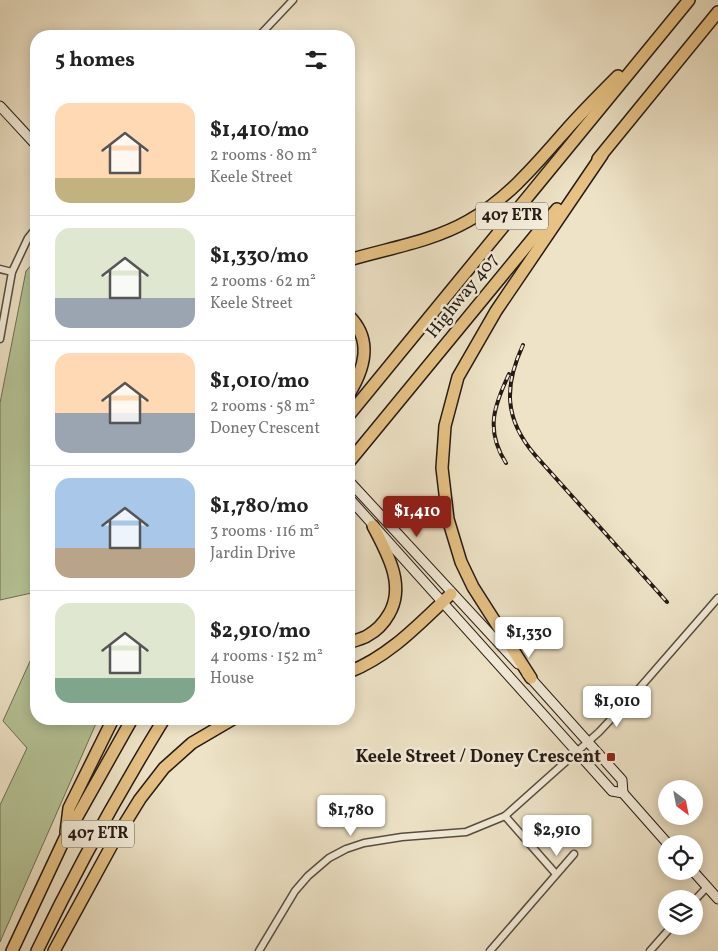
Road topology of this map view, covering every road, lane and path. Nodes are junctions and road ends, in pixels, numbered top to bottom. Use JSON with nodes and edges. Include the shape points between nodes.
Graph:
{"nodes":[{"id":1,"x":293,"y":0,"type":"edge"},
{"id":2,"x":689,"y":0,"type":"edge"},
{"id":3,"x":718,"y":12,"type":"edge"},
{"id":4,"x":675,"y":17,"type":"junction"},
{"id":5,"x":265,"y":30,"type":"edge"},
{"id":6,"x":0,"y":106,"type":"edge"},
{"id":7,"x":30,"y":138,"type":"edge"},
{"id":8,"x":602,"y":155,"type":"junction"},
{"id":9,"x":30,"y":236,"type":"edge"},
{"id":10,"x":355,"y":258,"type":"edge"},
{"id":11,"x":0,"y":269,"type":"edge"},
{"id":12,"x":12,"y":272,"type":"junction"},
{"id":13,"x":355,"y":325,"type":"edge"},
{"id":14,"x":0,"y":339,"type":"edge"},
{"id":15,"x":355,"y":382,"type":"edge"},
{"id":16,"x":355,"y":408,"type":"edge"},
{"id":17,"x":374,"y":430,"type":"junction"},
{"id":18,"x":355,"y":454,"type":"edge"},
{"id":19,"x":355,"y":463,"type":"edge"},
{"id":20,"x":355,"y":487,"type":"edge"},
{"id":21,"x":355,"y":505,"type":"edge"},
{"id":22,"x":374,"y":526,"type":"junction"},
{"id":23,"x":452,"y":594,"type":"junction"},
{"id":24,"x":718,"y":598,"type":"edge"},
{"id":25,"x":442,"y":602,"type":"junction"},
{"id":26,"x":355,"y":641,"type":"edge"},
{"id":27,"x":355,"y":669,"type":"edge"},
{"id":28,"x":531,"y":678,"type":"junction"},
{"id":29,"x":110,"y":725,"type":"edge"},
{"id":30,"x":129,"y":725,"type":"edge"},
{"id":31,"x":160,"y":725,"type":"edge"},
{"id":32,"x":223,"y":725,"type":"edge"},
{"id":33,"x":588,"y":742,"type":"junction"},
{"id":34,"x":577,"y":752,"type":"junction"},
{"id":35,"x":623,"y":793,"type":"junction"},
{"id":36,"x":505,"y":816,"type":"junction"},
{"id":37,"x":660,"y":835,"type":"edge"},
{"id":38,"x":64,"y":840,"type":"junction"},
{"id":39,"x":574,"y":854,"type":"dead end"},
{"id":40,"x":556,"y":874,"type":"junction"},
{"id":41,"x":701,"y":880,"type":"edge"},
{"id":42,"x":707,"y":887,"type":"junction"},
{"id":43,"x":703,"y":891,"type":"edge"},
{"id":44,"x":718,"y":899,"type":"edge"},
{"id":45,"x":664,"y":935,"type":"edge"},
{"id":46,"x":12,"y":951,"type":"edge"},
{"id":47,"x":37,"y":951,"type":"edge"},
{"id":48,"x":54,"y":951,"type":"edge"},
{"id":49,"x":259,"y":951,"type":"edge"},
{"id":50,"x":490,"y":951,"type":"edge"},
{"id":51,"x":650,"y":951,"type":"edge"}],
"edges":[{"from":1,"to":5,"type":"street"},
{"from":2,"to":4,"type":"highway","name":"Highway 407","number":"407 ETR"},
{"from":3,"to":8,"type":"highway","name":"Highway 407","number":"407 ETR"},
{"from":4,"to":10,"type":"highway","via":[[529,172],[488,208],[448,231]]},
{"from":4,"to":16,"type":"highway","name":"Highway 407","number":"407 ETR"},
{"from":6,"to":7,"type":"main road"},
{"from":8,"to":17,"type":"highway","name":"Highway 407","number":"407 ETR"},
{"from":8,"to":28,"type":"highway","via":[[491,319],[458,377],[445,426],[442,468],[448,519],[461,562]]},
{"from":9,"to":12,"type":"street"},
{"from":11,"to":12,"type":"street"},
{"from":12,"to":14,"type":"street"},
{"from":13,"to":15,"type":"highway","via":[[362,335],[364,354],[362,369]]},
{"from":17,"to":18,"type":"highway","name":"Highway 407","number":"407 ETR"},
{"from":17,"to":19,"type":"highway"},
{"from":20,"to":23,"type":"main road"},
{"from":21,"to":22,"type":"main road"},
{"from":22,"to":25,"type":"main road"},
{"from":22,"to":26,"type":"highway","via":[[394,571],[394,606],[384,623],[368,636]]},
{"from":23,"to":25,"type":"highway"},
{"from":23,"to":28,"type":"main road"},
{"from":24,"to":33,"type":"street"},
{"from":25,"to":27,"type":"highway","via":[[392,648]]},
{"from":25,"to":34,"type":"main road"},
{"from":28,"to":33,"type":"main road"},
{"from":29,"to":38,"type":"highway","via":[[69,808]]},
{"from":30,"to":38,"type":"highway","number":"407 ETR"},
{"from":31,"to":47,"type":"highway","number":"407 ETR","via":[[106,818]]},
{"from":32,"to":48,"type":"highway","via":[[192,743],[164,768],[140,799]]},
{"from":33,"to":34,"type":"street"},
{"from":33,"to":35,"type":"main road","via":[[622,780]]},
{"from":34,"to":35,"type":"main road","via":[[612,791]]},
{"from":34,"to":36,"type":"street"},
{"from":35,"to":37,"type":"main road"},
{"from":36,"to":40,"type":"street"},
{"from":36,"to":49,"type":"street","via":[[466,832],[364,843],[329,858],[295,891]]},
{"from":38,"to":46,"type":"highway","number":"407 ETR"},
{"from":39,"to":40,"type":"street"},
{"from":40,"to":50,"type":"street"},
{"from":41,"to":42,"type":"main road"},
{"from":42,"to":43,"type":"street"},
{"from":42,"to":44,"type":"main road"},
{"from":45,"to":51,"type":"street"}]}
